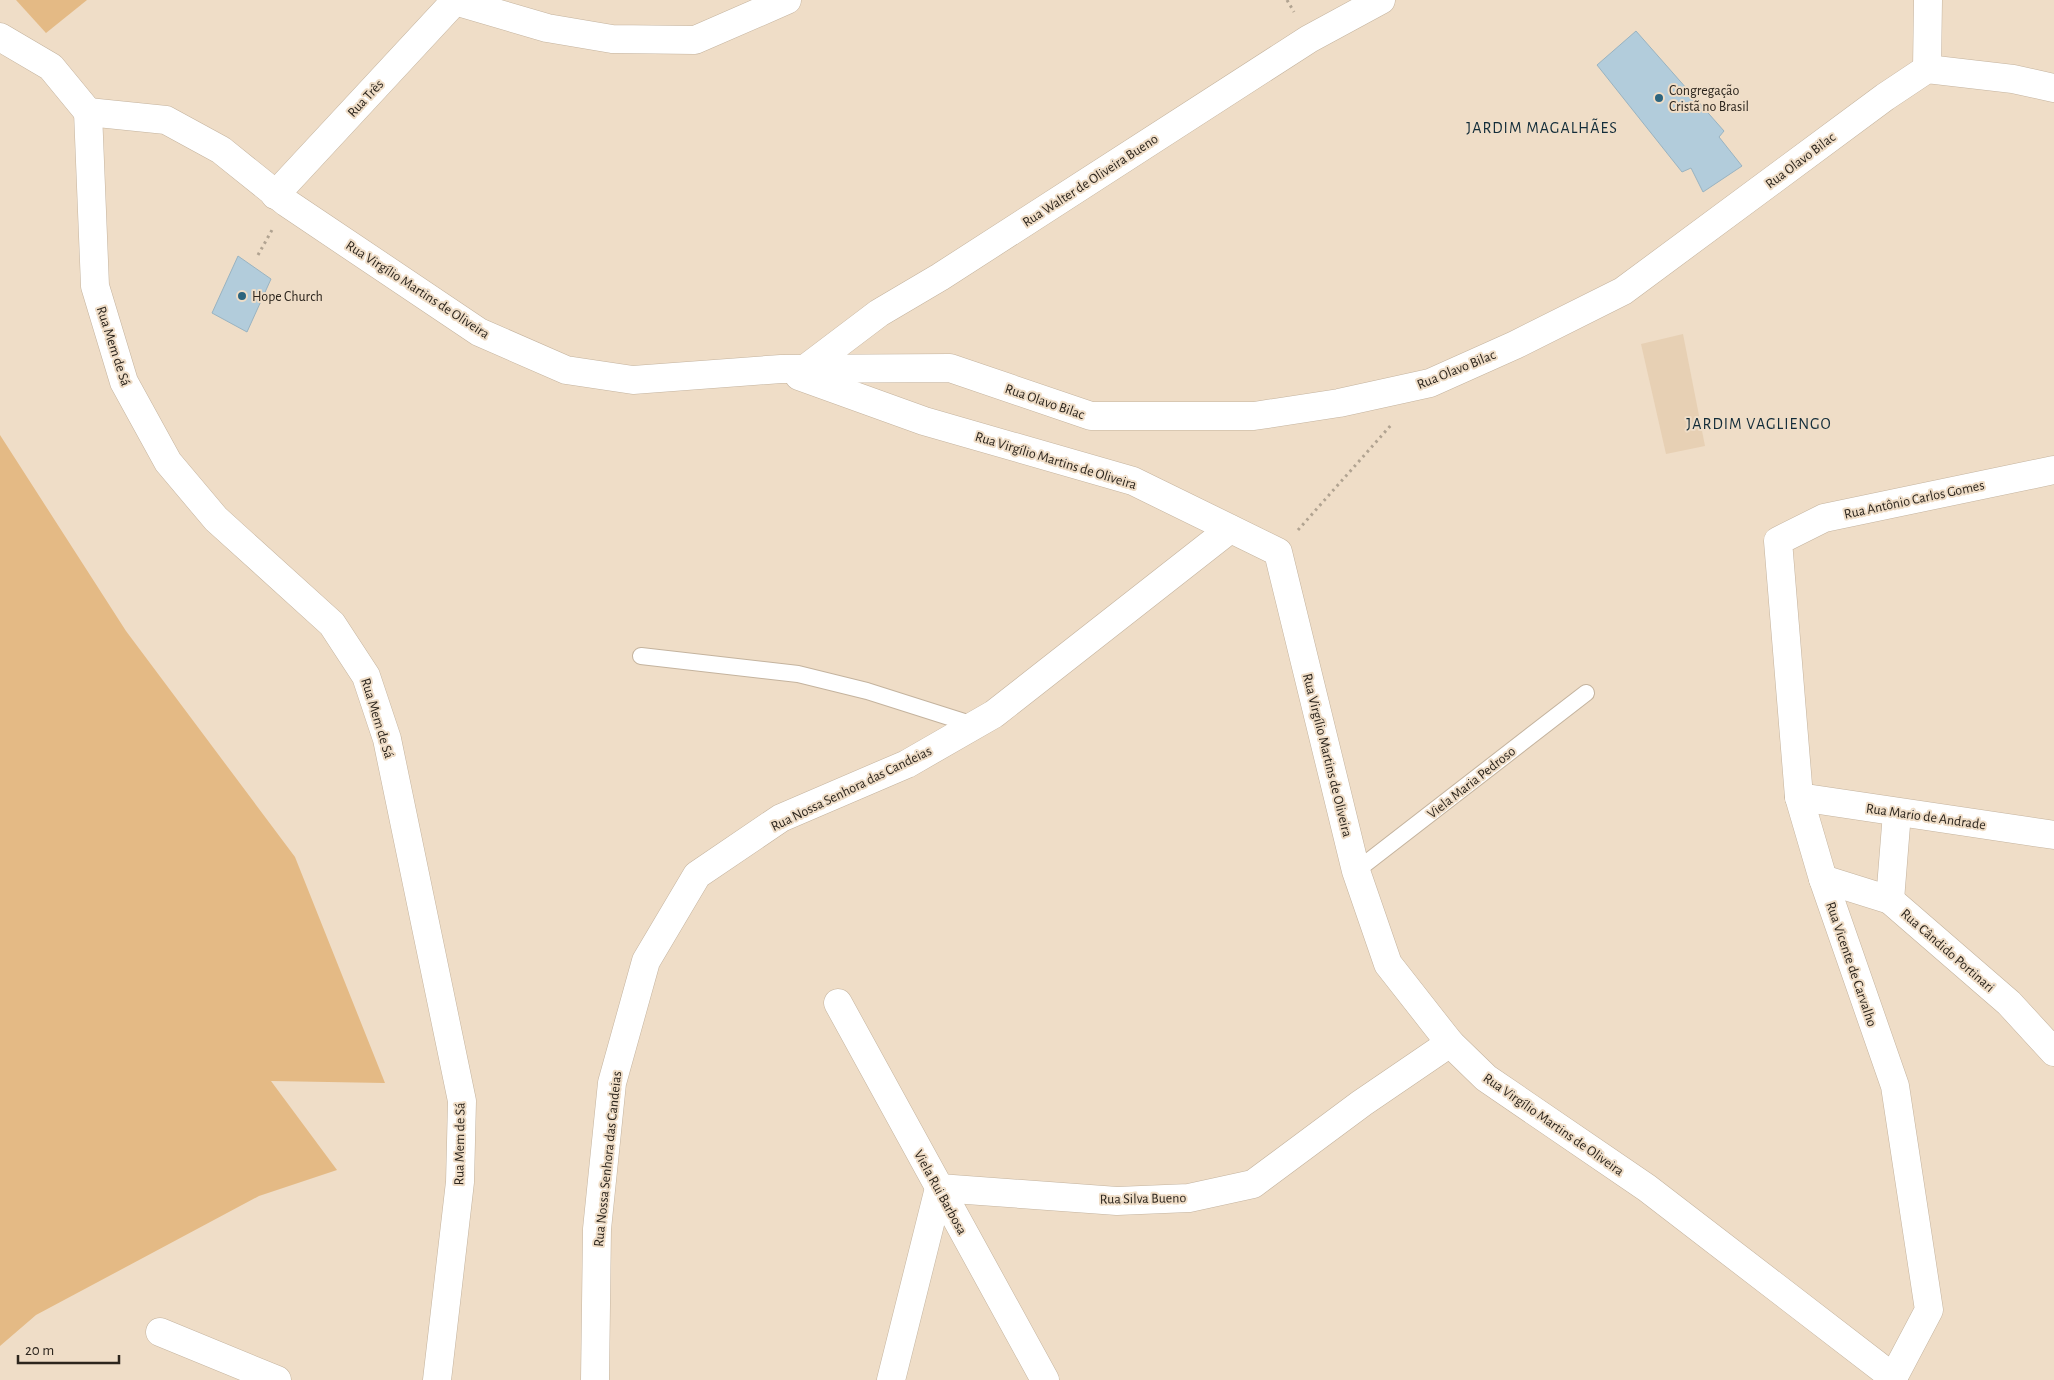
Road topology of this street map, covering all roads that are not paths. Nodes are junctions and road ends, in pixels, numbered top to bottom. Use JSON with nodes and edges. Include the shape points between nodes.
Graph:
{"nodes":[{"id":1,"x":787,"y":0,"type":"edge"},
{"id":2,"x":1380,"y":0,"type":"edge"},
{"id":3,"x":1928,"y":0,"type":"edge"},
{"id":4,"x":455,"y":1,"type":"edge"},
{"id":5,"x":0,"y":37,"type":"edge"},
{"id":6,"x":1927,"y":69,"type":"junction"},
{"id":7,"x":2054,"y":88,"type":"edge"},
{"id":8,"x":88,"y":112,"type":"junction"},
{"id":9,"x":276,"y":195,"type":"junction"},
{"id":10,"x":793,"y":369,"type":"junction"},
{"id":11,"x":2054,"y":470,"type":"edge"},
{"id":12,"x":1230,"y":529,"type":"junction"},
{"id":13,"x":1778,"y":541,"type":"joint"},
{"id":14,"x":641,"y":656,"type":"dead end"},
{"id":15,"x":1586,"y":693,"type":"dead end"},
{"id":16,"x":974,"y":725,"type":"junction"},
{"id":17,"x":1799,"y":797,"type":"junction"},
{"id":18,"x":1897,"y":813,"type":"junction"},
{"id":19,"x":2054,"y":835,"type":"edge"},
{"id":20,"x":1356,"y":871,"type":"junction"},
{"id":21,"x":1822,"y":879,"type":"junction"},
{"id":22,"x":1890,"y":900,"type":"junction"},
{"id":23,"x":838,"y":1003,"type":"dead end"},
{"id":24,"x":1450,"y":1044,"type":"junction"},
{"id":25,"x":2054,"y":1052,"type":"edge"},
{"id":26,"x":940,"y":1188,"type":"junction"},
{"id":27,"x":160,"y":1332,"type":"dead end"},
{"id":28,"x":1893,"y":1379,"type":"edge"},
{"id":29,"x":277,"y":1380,"type":"edge"},
{"id":30,"x":437,"y":1380,"type":"edge"},
{"id":31,"x":595,"y":1380,"type":"edge"},
{"id":32,"x":891,"y":1380,"type":"edge"},
{"id":33,"x":1045,"y":1380,"type":"edge"}],
"edges":[{"from":1,"to":4,"type":"street","via":[[695,40],[612,39],[547,28]]},
{"from":2,"to":10,"type":"street","name":"Rua Walter de Oliveira Bueno","via":[[1309,39]]},
{"from":3,"to":6,"type":"street"},
{"from":4,"to":9,"type":"street","name":"Rua Três"},
{"from":5,"to":8,"type":"street","via":[[51,67]]},
{"from":6,"to":7,"type":"street","via":[[2013,79]]},
{"from":6,"to":10,"type":"street","name":"Rua Olavo Bilac","via":[[1623,291],[1430,383],[1254,416],[1091,416],[950,368]]},
{"from":8,"to":9,"type":"street","name":"Rua Virgílio Martins de Oliveira","via":[[166,120],[221,150]]},
{"from":8,"to":30,"type":"street","name":"Rua Mem de Sá","via":[[95,286],[124,382],[168,462],[216,519],[332,624],[366,676],[387,739],[462,1101],[460,1182]]},
{"from":9,"to":10,"type":"street","name":"Rua Virgílio Martins de Oliveira","via":[[480,332],[566,370],[633,380]]},
{"from":10,"to":12,"type":"street","name":"Rua Virgílio Martins de Oliveira","via":[[924,422],[1133,481]]},
{"from":11,"to":13,"type":"street","name":"Rua Antônio Carlos Gomes","via":[[1824,518]]},
{"from":12,"to":16,"type":"street","name":"Rua Nossa Senhora das Candeias","via":[[994,714]]},
{"from":12,"to":20,"type":"street","name":"Rua Virgílio Martins de Oliveira","via":[[1278,552]]},
{"from":13,"to":17,"type":"street","name":"Rua Vicente de Carvalho"},
{"from":14,"to":16,"type":"lane","via":[[798,674],[867,691]]},
{"from":15,"to":20,"type":"lane","name":"Viela Maria Pedroso"},
{"from":16,"to":31,"type":"street","name":"Rua Nossa Senhora das Candeias","via":[[907,764],[781,818],[697,875],[646,961],[612,1083],[597,1229]]},
{"from":17,"to":18,"type":"street","name":"Rua Mario de Andrade"},
{"from":17,"to":21,"type":"street","name":"Rua Vicente de Carvalho"},
{"from":18,"to":19,"type":"street","name":"Rua Mario de Andrade"},
{"from":18,"to":22,"type":"street"},
{"from":20,"to":24,"type":"street","name":"Rua Virgílio Martins de Oliveira","via":[[1388,964]]},
{"from":21,"to":22,"type":"street","name":"Rua Cândido Portinari"},
{"from":21,"to":28,"type":"street","name":"Rua Vicente de Carvalho","via":[[1895,1086],[1929,1310]]},
{"from":22,"to":25,"type":"street","name":"Rua Cândido Portinari","via":[[2008,1003]]},
{"from":23,"to":26,"type":"street","name":"Viela Rui Barbosa"},
{"from":24,"to":26,"type":"street","name":"Rua Silva Bueno","via":[[1362,1103],[1252,1184],[1189,1198],[1117,1200]]},
{"from":24,"to":28,"type":"street","name":"Rua Virgílio Martins de Oliveira","via":[[1486,1078],[1646,1188]]},
{"from":26,"to":32,"type":"street"},
{"from":26,"to":33,"type":"street","name":"Viela Rui Barbosa"},
{"from":27,"to":29,"type":"street"}]}
